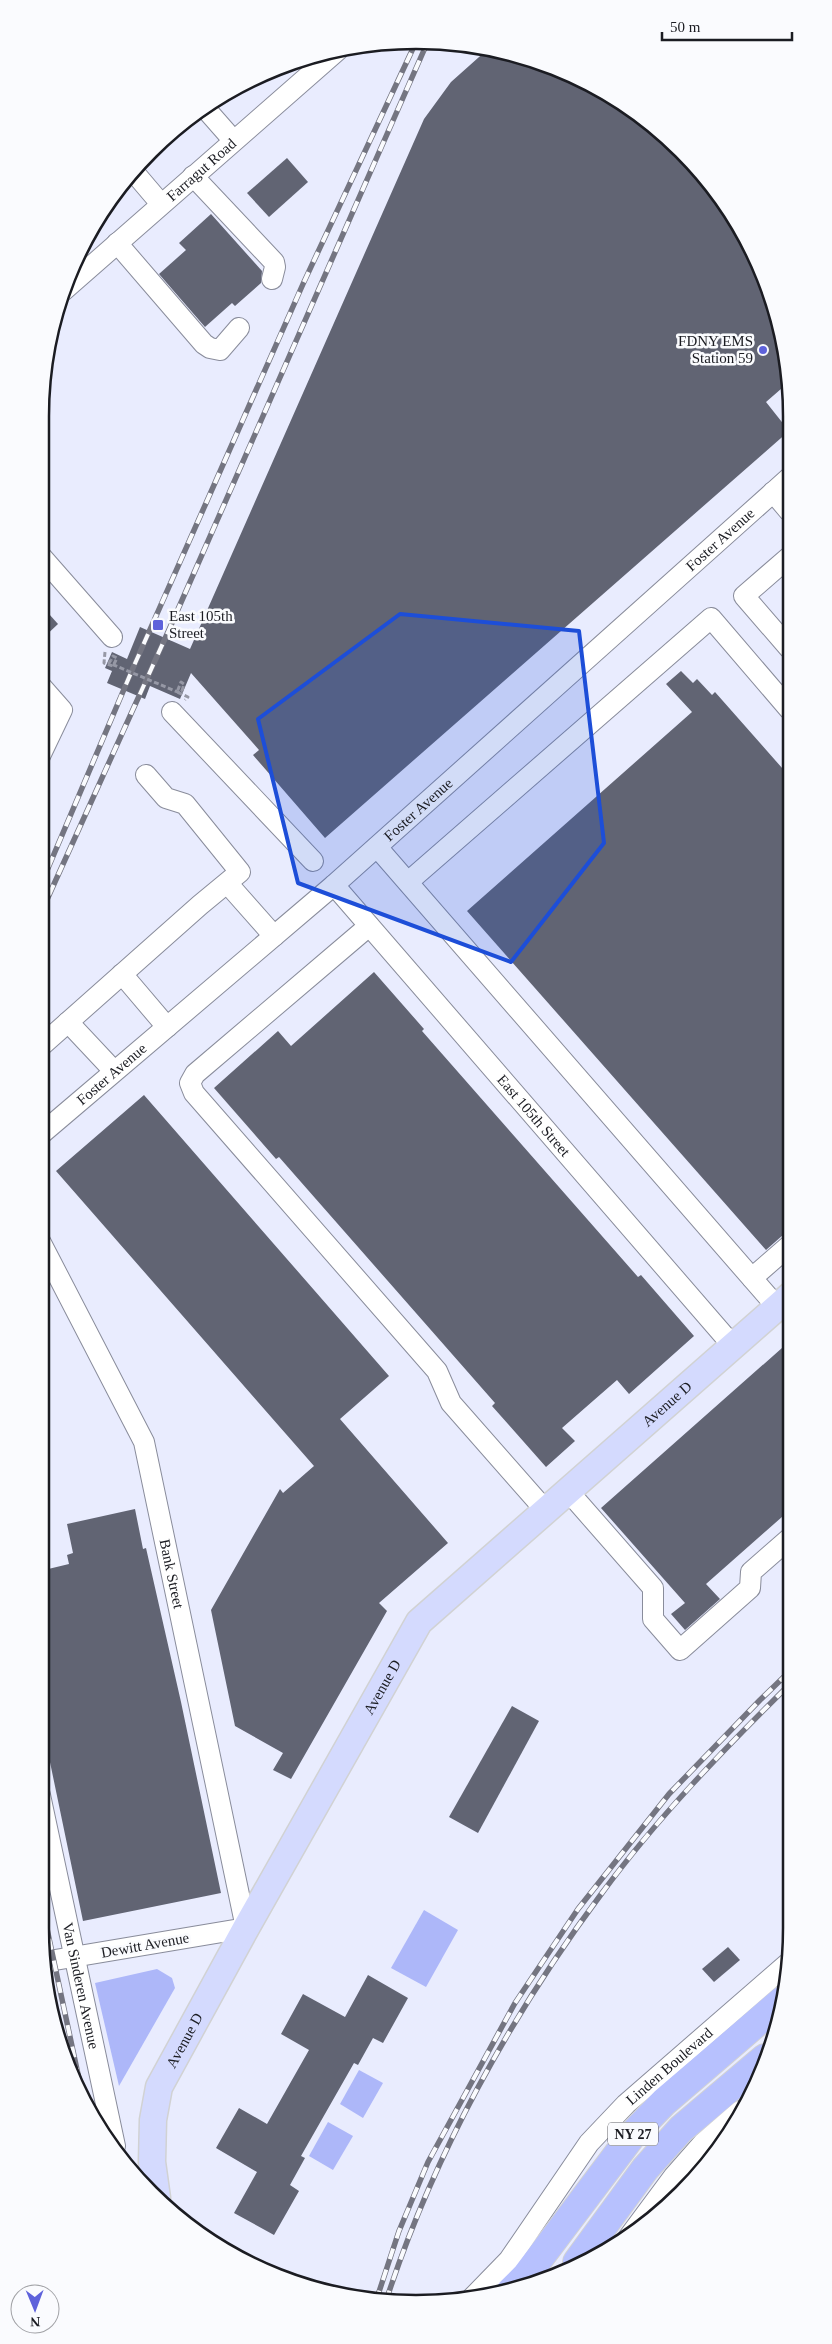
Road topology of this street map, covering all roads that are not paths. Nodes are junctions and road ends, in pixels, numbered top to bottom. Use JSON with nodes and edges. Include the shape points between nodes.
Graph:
{"nodes":[{"id":1,"x":327,"y":60,"type":"edge"},
{"id":2,"x":209,"y":113,"type":"edge"},
{"id":3,"x":233,"y":140,"type":"junction"},
{"id":4,"x":193,"y":176,"type":"junction"},
{"id":5,"x":138,"y":177,"type":"edge"},
{"id":6,"x":161,"y":204,"type":"junction"},
{"id":7,"x":117,"y":243,"type":"junction"},
{"id":8,"x":76,"y":277,"type":"edge"},
{"id":9,"x":272,"y":279,"type":"dead end"},
{"id":10,"x":239,"y":328,"type":"dead end"},
{"id":11,"x":783,"y":483,"type":"edge"},
{"id":12,"x":773,"y":492,"type":"junction"},
{"id":13,"x":783,"y":504,"type":"edge"},
{"id":14,"x":783,"y":562,"type":"edge"},
{"id":15,"x":49,"y":565,"type":"edge"},
{"id":16,"x":112,"y":637,"type":"dead end"},
{"id":17,"x":783,"y":641,"type":"edge"},
{"id":18,"x":49,"y":695,"type":"edge"},
{"id":19,"x":783,"y":701,"type":"edge"},
{"id":20,"x":172,"y":712,"type":"dead end"},
{"id":21,"x":49,"y":737,"type":"edge"},
{"id":22,"x":146,"y":775,"type":"dead end"},
{"id":23,"x":377,"y":847,"type":"junction"},
{"id":24,"x":313,"y":861,"type":"dead end"},
{"id":25,"x":408,"y":882,"type":"junction"},
{"id":26,"x":228,"y":884,"type":"junction"},
{"id":27,"x":334,"y":885,"type":"junction"},
{"id":28,"x":370,"y":926,"type":"junction"},
{"id":29,"x":274,"y":936,"type":"junction"},
{"id":30,"x":122,"y":974,"type":"junction"},
{"id":31,"x":68,"y":1022,"type":"junction"},
{"id":32,"x":167,"y":1027,"type":"junction"},
{"id":33,"x":49,"y":1039,"type":"edge"},
{"id":34,"x":114,"y":1072,"type":"junction"},
{"id":35,"x":49,"y":1127,"type":"edge"},
{"id":36,"x":783,"y":1251,"type":"edge"},
{"id":37,"x":49,"y":1258,"type":"edge"},
{"id":38,"x":752,"y":1278,"type":"junction"},
{"id":39,"x":783,"y":1300,"type":"edge"},
{"id":40,"x":783,"y":1302,"type":"edge"},
{"id":41,"x":733,"y":1346,"type":"junction"},
{"id":42,"x":568,"y":1492,"type":"junction"},
{"id":43,"x":546,"y":1511,"type":"junction"},
{"id":44,"x":783,"y":1544,"type":"edge"},
{"id":45,"x":49,"y":1836,"type":"edge"},
{"id":46,"x":246,"y":1928,"type":"junction"},
{"id":47,"x":75,"y":1957,"type":"junction"},
{"id":48,"x":51,"y":1961,"type":"edge"},
{"id":49,"x":781,"y":1970,"type":"edge"},
{"id":50,"x":774,"y":2007,"type":"edge"},
{"id":51,"x":757,"y":2064,"type":"edge"},
{"id":52,"x":728,"y":2122,"type":"edge"},
{"id":53,"x":112,"y":2134,"type":"edge"},
{"id":54,"x":156,"y":2187,"type":"edge"},
{"id":55,"x":645,"y":2214,"type":"edge"},
{"id":56,"x":582,"y":2255,"type":"edge"},
{"id":57,"x":522,"y":2280,"type":"edge"},
{"id":58,"x":481,"y":2289,"type":"edge"}],
"edges":[{"from":1,"to":3,"type":"street","name":"Farragut Road"},
{"from":2,"to":3,"type":"street"},
{"from":3,"to":4,"type":"street","name":"Farragut Road"},
{"from":4,"to":6,"type":"street","name":"Farragut Road"},
{"from":4,"to":9,"type":"street","via":[[274,262]]},
{"from":5,"to":6,"type":"street"},
{"from":6,"to":7,"type":"street","name":"Farragut Road"},
{"from":7,"to":8,"type":"street","name":"Farragut Road"},
{"from":7,"to":10,"type":"street","via":[[204,344],[220,350]]},
{"from":11,"to":12,"type":"street","name":"Foster Avenue"},
{"from":12,"to":13,"type":"street"},
{"from":12,"to":23,"type":"street","name":"Foster Avenue"},
{"from":14,"to":17,"type":"street","via":[[744,596]]},
{"from":15,"to":16,"type":"street"},
{"from":18,"to":21,"type":"street","via":[[62,710]]},
{"from":19,"to":25,"type":"street","via":[[711,618]]},
{"from":20,"to":24,"type":"street"},
{"from":22,"to":26,"type":"street","via":[[166,798],[185,804],[240,872]]},
{"from":23,"to":25,"type":"street"},
{"from":23,"to":27,"type":"street","name":"Foster Avenue"},
{"from":25,"to":38,"type":"street"},
{"from":26,"to":29,"type":"street"},
{"from":26,"to":30,"type":"street"},
{"from":27,"to":28,"type":"street","name":"East 105th Street"},
{"from":27,"to":29,"type":"street","name":"Foster Avenue"},
{"from":28,"to":41,"type":"street","name":"East 105th Street"},
{"from":28,"to":43,"type":"street","via":[[195,1074],[190,1083],[194,1094],[437,1371],[451,1403]]},
{"from":29,"to":32,"type":"street","name":"Foster Avenue"},
{"from":30,"to":31,"type":"street"},
{"from":30,"to":32,"type":"street"},
{"from":31,"to":33,"type":"street"},
{"from":31,"to":34,"type":"street"},
{"from":32,"to":34,"type":"street","name":"Foster Avenue"},
{"from":34,"to":35,"type":"street","name":"Foster Avenue"},
{"from":36,"to":38,"type":"street"},
{"from":37,"to":46,"type":"street","name":"Bank Street","via":[[144,1442]]},
{"from":38,"to":39,"type":"street"},
{"from":40,"to":41,"type":"main road","name":"Avenue D"},
{"from":41,"to":42,"type":"main road","name":"Avenue D"},
{"from":42,"to":43,"type":"main road","name":"Avenue D"},
{"from":42,"to":44,"type":"street","via":[[653,1588],[652,1619],[680,1650],[750,1588],[751,1572]]},
{"from":43,"to":46,"type":"main road","name":"Avenue D","via":[[419,1622]]},
{"from":45,"to":47,"type":"street","name":"Van Sinderen Avenue"},
{"from":46,"to":47,"type":"street","name":"Dewitt Avenue"},
{"from":46,"to":54,"type":"main road","name":"Avenue D","via":[[159,2087],[153,2120],[152,2162]]},
{"from":47,"to":48,"type":"street","name":"Dewitt Avenue"},
{"from":47,"to":53,"type":"street","name":"Van Sinderen Avenue"},
{"from":49,"to":58,"type":"street","name":"Linden Boulevard","via":[[626,2104],[589,2143],[509,2260]]},
{"from":50,"to":57,"type":"highway","name":"Linden Boulevard","number":"NY 27","via":[[664,2102],[633,2134]]},
{"from":51,"to":56,"type":"highway","number":"NY 27","via":[[682,2129],[645,2169]]},
{"from":52,"to":55,"type":"street","via":[[703,2143]]}]}
